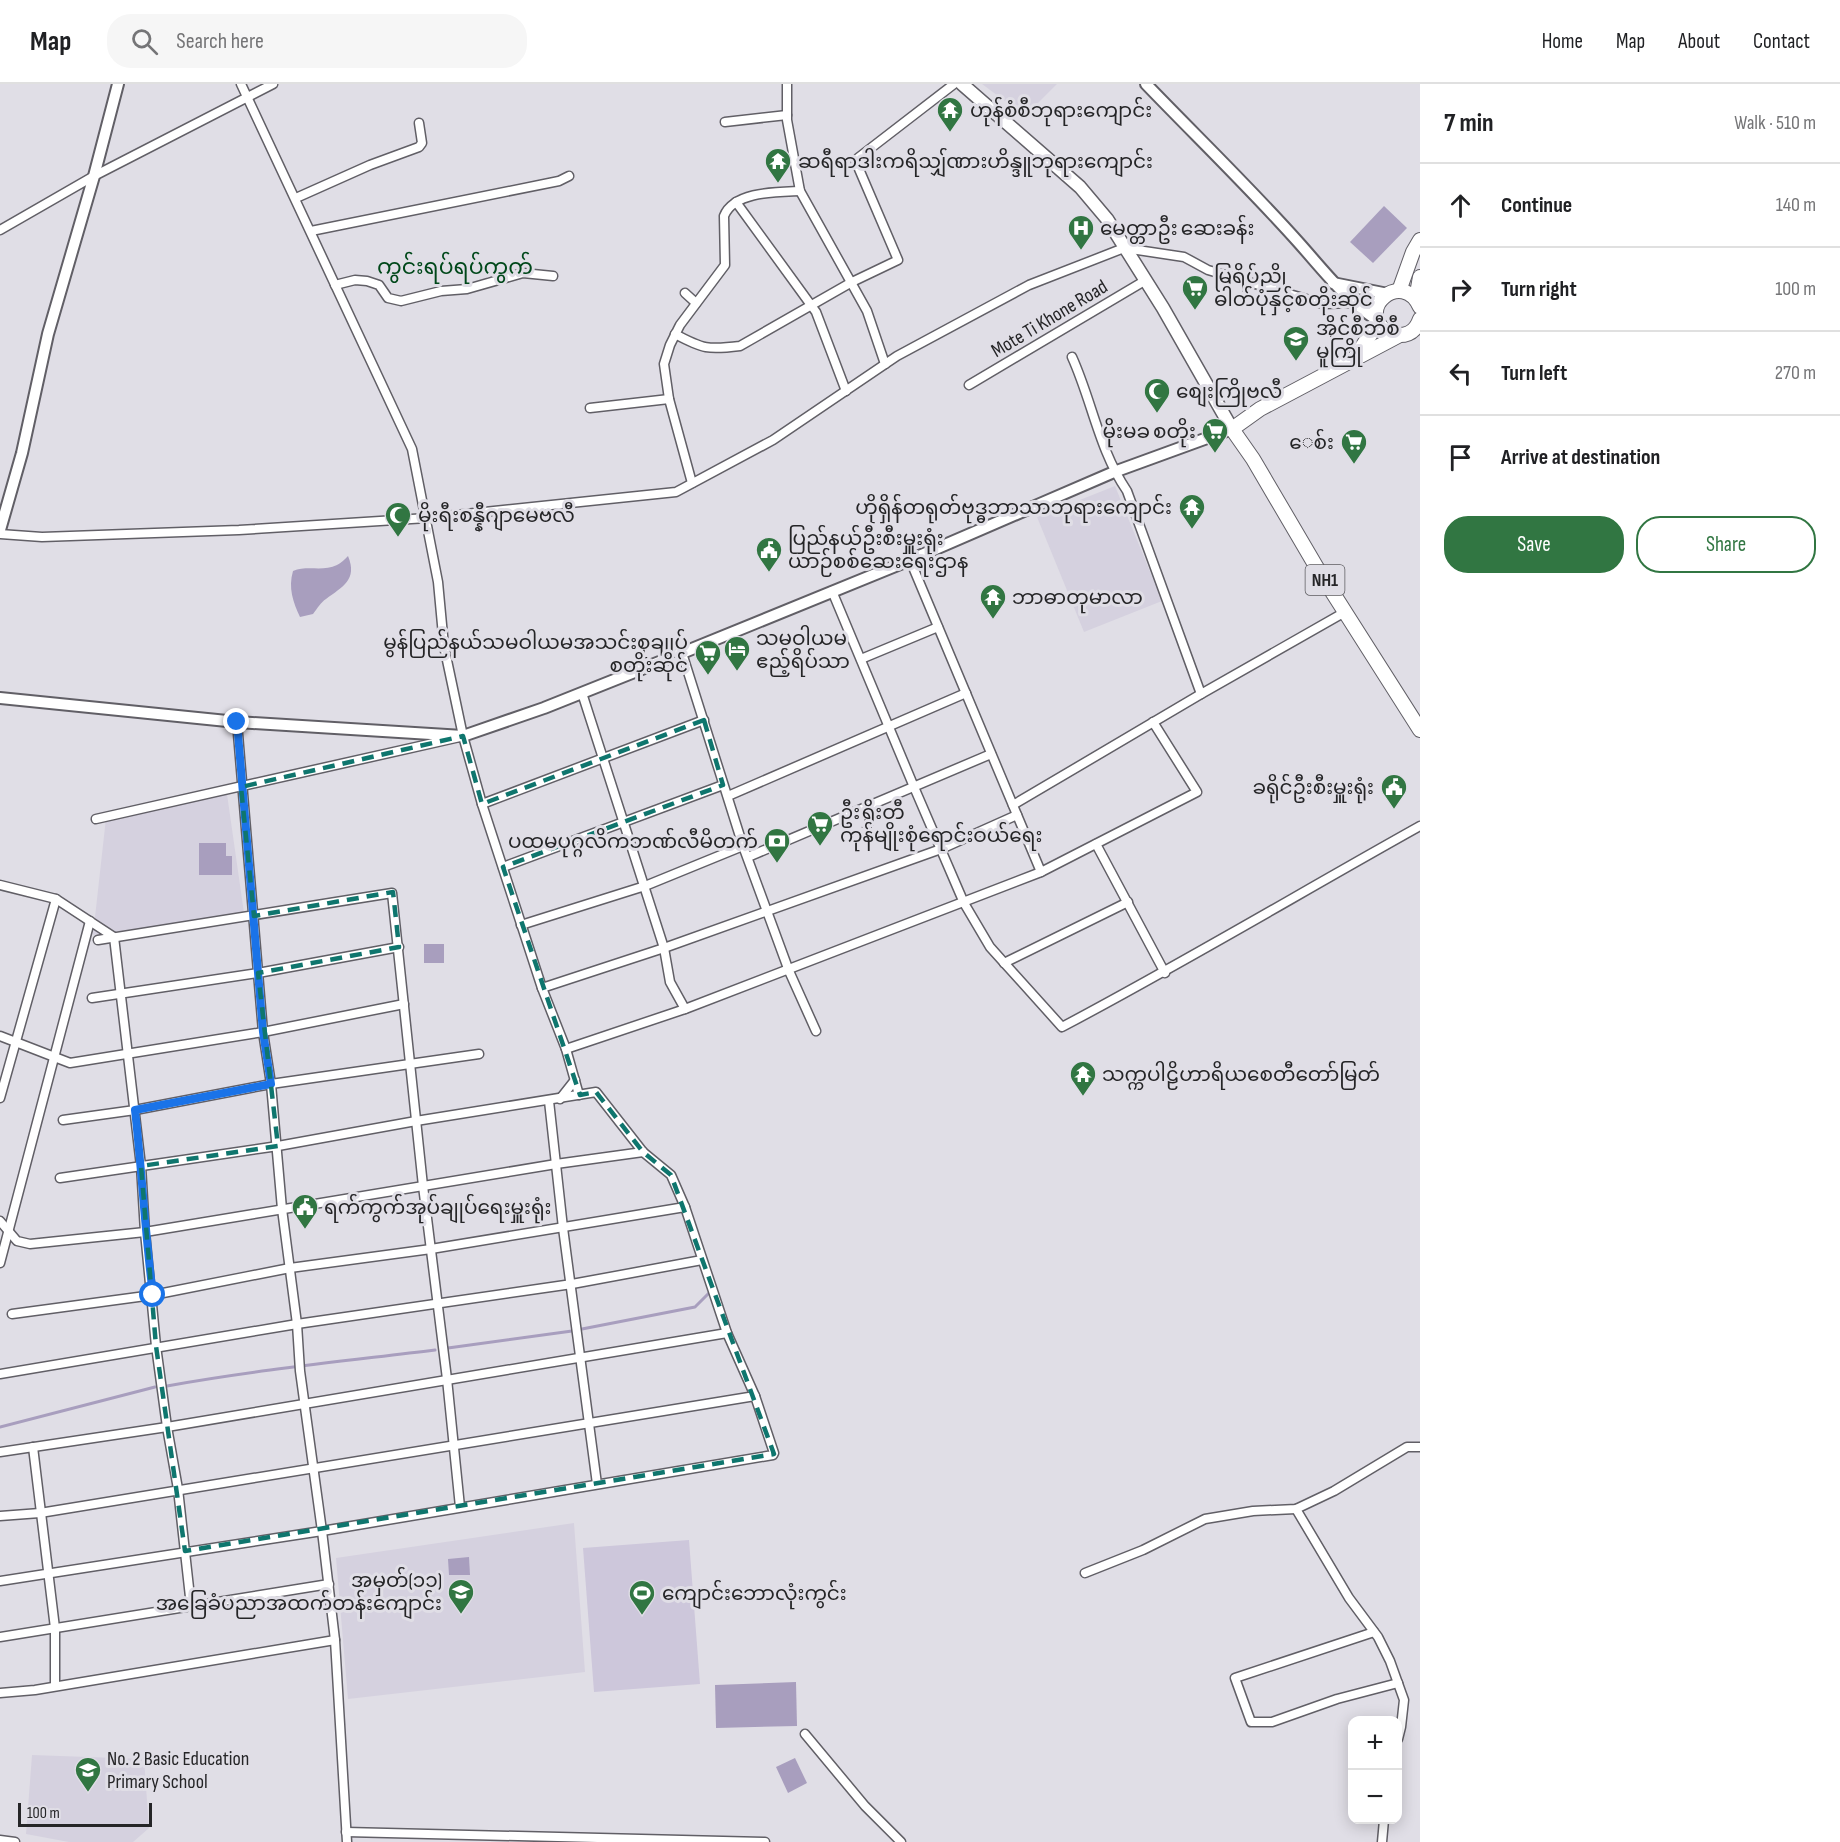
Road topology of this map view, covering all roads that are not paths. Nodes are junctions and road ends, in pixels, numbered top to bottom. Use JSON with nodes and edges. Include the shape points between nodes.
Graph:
{"nodes":[{"id":1,"x":118,"y":84,"type":"edge"},
{"id":2,"x":241,"y":84,"type":"edge"},
{"id":3,"x":273,"y":84,"type":"edge"},
{"id":4,"x":787,"y":84,"type":"edge"},
{"id":5,"x":954,"y":84,"type":"edge"},
{"id":6,"x":962,"y":84,"type":"edge"},
{"id":7,"x":1146,"y":84,"type":"edge"},
{"id":8,"x":248,"y":98,"type":"junction"},
{"id":9,"x":788,"y":115,"type":"junction"},
{"id":10,"x":725,"y":122,"type":"dead end"},
{"id":11,"x":419,"y":123,"type":"dead end"},
{"id":12,"x":94,"y":176,"type":"junction"},
{"id":13,"x":569,"y":176,"type":"dead end"},
{"id":14,"x":800,"y":191,"type":"junction"},
{"id":15,"x":296,"y":198,"type":"junction"},
{"id":16,"x":736,"y":202,"type":"junction"},
{"id":17,"x":0,"y":230,"type":"edge"},
{"id":18,"x":311,"y":231,"type":"junction"},
{"id":19,"x":1420,"y":240,"type":"edge"},
{"id":20,"x":1124,"y":248,"type":"junction"},
{"id":21,"x":553,"y":276,"type":"dead end"},
{"id":22,"x":1420,"y":277,"type":"edge"},
{"id":23,"x":1146,"y":280,"type":"junction"},
{"id":24,"x":852,"y":282,"type":"junction"},
{"id":25,"x":1332,"y":283,"type":"junction"},
{"id":26,"x":335,"y":285,"type":"junction"},
{"id":27,"x":1393,"y":292,"type":"junction"},
{"id":28,"x":685,"y":293,"type":"dead end"},
{"id":29,"x":696,"y":303,"type":"junction"},
{"id":30,"x":1354,"y":303,"type":"junction"},
{"id":31,"x":1418,"y":303,"type":"edge"},
{"id":32,"x":812,"y":306,"type":"junction"},
{"id":33,"x":1377,"y":322,"type":"junction"},
{"id":34,"x":1419,"y":323,"type":"edge"},
{"id":35,"x":675,"y":334,"type":"junction"},
{"id":36,"x":1398,"y":336,"type":"junction"},
{"id":37,"x":1072,"y":357,"type":"dead end"},
{"id":38,"x":1354,"y":360,"type":"junction"},
{"id":39,"x":885,"y":364,"type":"junction"},
{"id":40,"x":969,"y":385,"type":"dead end"},
{"id":41,"x":846,"y":391,"type":"junction"},
{"id":42,"x":669,"y":399,"type":"junction"},
{"id":43,"x":591,"y":408,"type":"dead end"},
{"id":44,"x":1232,"y":429,"type":"junction"},
{"id":45,"x":1114,"y":472,"type":"junction"},
{"id":46,"x":692,"y":483,"type":"junction"},
{"id":47,"x":427,"y":518,"type":"junction"},
{"id":48,"x":0,"y":530,"type":"edge"},
{"id":49,"x":0,"y":534,"type":"edge"},
{"id":50,"x":910,"y":560,"type":"junction"},
{"id":51,"x":832,"y":591,"type":"junction"},
{"id":52,"x":1345,"y":612,"type":"junction"},
{"id":53,"x":938,"y":627,"type":"junction"},
{"id":54,"x":682,"y":653,"type":"junction"},
{"id":55,"x":861,"y":659,"type":"junction"},
{"id":56,"x":582,"y":693,"type":"junction"},
{"id":57,"x":966,"y":693,"type":"junction"},
{"id":58,"x":1201,"y":694,"type":"junction"},
{"id":59,"x":0,"y":698,"type":"edge"},
{"id":60,"x":704,"y":720,"type":"junction"},
{"id":61,"x":237,"y":722,"type":"junction"},
{"id":62,"x":1153,"y":722,"type":"junction"},
{"id":63,"x":890,"y":727,"type":"junction"},
{"id":64,"x":1420,"y":730,"type":"edge"},
{"id":65,"x":463,"y":736,"type":"junction"},
{"id":66,"x":991,"y":754,"type":"junction"},
{"id":67,"x":603,"y":757,"type":"junction"},
{"id":68,"x":723,"y":785,"type":"junction"},
{"id":69,"x":241,"y":787,"type":"junction"},
{"id":70,"x":914,"y":787,"type":"junction"},
{"id":71,"x":728,"y":796,"type":"junction"},
{"id":72,"x":482,"y":804,"type":"junction"},
{"id":73,"x":1013,"y":805,"type":"junction"},
{"id":74,"x":1017,"y":815,"type":"junction"},
{"id":75,"x":96,"y":819,"type":"dead end"},
{"id":76,"x":624,"y":821,"type":"junction"},
{"id":77,"x":1420,"y":826,"type":"edge"},
{"id":78,"x":1096,"y":844,"type":"junction"},
{"id":79,"x":743,"y":846,"type":"junction"},
{"id":80,"x":940,"y":849,"type":"junction"},
{"id":81,"x":748,"y":857,"type":"junction"},
{"id":82,"x":503,"y":867,"type":"junction"},
{"id":83,"x":1041,"y":872,"type":"junction"},
{"id":84,"x":0,"y":885,"type":"edge"},
{"id":85,"x":645,"y":886,"type":"junction"},
{"id":86,"x":56,"y":899,"type":"junction"},
{"id":87,"x":1128,"y":902,"type":"junction"},
{"id":88,"x":964,"y":903,"type":"junction"},
{"id":89,"x":767,"y":910,"type":"junction"},
{"id":90,"x":254,"y":916,"type":"junction"},
{"id":91,"x":90,"y":921,"type":"junction"},
{"id":92,"x":521,"y":926,"type":"junction"},
{"id":93,"x":114,"y":937,"type":"junction"},
{"id":94,"x":98,"y":940,"type":"dead end"},
{"id":95,"x":399,"y":947,"type":"junction"},
{"id":96,"x":664,"y":948,"type":"junction"},
{"id":97,"x":1004,"y":963,"type":"junction"},
{"id":98,"x":789,"y":971,"type":"junction"},
{"id":99,"x":258,"y":973,"type":"junction"},
{"id":100,"x":1165,"y":973,"type":"junction"},
{"id":101,"x":542,"y":988,"type":"junction"},
{"id":102,"x":121,"y":993,"type":"junction"},
{"id":103,"x":92,"y":998,"type":"dead end"},
{"id":104,"x":404,"y":1004,"type":"junction"},
{"id":105,"x":685,"y":1009,"type":"junction"},
{"id":106,"x":816,"y":1031,"type":"dead end"},
{"id":107,"x":263,"y":1032,"type":"junction"},
{"id":108,"x":0,"y":1036,"type":"edge"},
{"id":109,"x":16,"y":1041,"type":"junction"},
{"id":110,"x":566,"y":1049,"type":"junction"},
{"id":111,"x":128,"y":1053,"type":"junction"},
{"id":112,"x":479,"y":1054,"type":"dead end"},
{"id":113,"x":53,"y":1056,"type":"junction"},
{"id":114,"x":411,"y":1064,"type":"junction"},
{"id":115,"x":575,"y":1080,"type":"junction"},
{"id":116,"x":271,"y":1084,"type":"junction"},
{"id":117,"x":579,"y":1095,"type":"junction"},
{"id":118,"x":0,"y":1098,"type":"edge"},
{"id":119,"x":560,"y":1099,"type":"junction"},
{"id":120,"x":549,"y":1101,"type":"junction"},
{"id":121,"x":135,"y":1110,"type":"junction"},
{"id":122,"x":63,"y":1120,"type":"dead end"},
{"id":123,"x":416,"y":1121,"type":"junction"},
{"id":124,"x":278,"y":1146,"type":"junction"},
{"id":125,"x":643,"y":1152,"type":"junction"},
{"id":126,"x":556,"y":1164,"type":"junction"},
{"id":127,"x":141,"y":1167,"type":"junction"},
{"id":128,"x":60,"y":1178,"type":"dead end"},
{"id":129,"x":423,"y":1186,"type":"junction"},
{"id":130,"x":685,"y":1207,"type":"junction"},
{"id":131,"x":282,"y":1209,"type":"junction"},
{"id":132,"x":0,"y":1221,"type":"edge"},
{"id":133,"x":563,"y":1228,"type":"junction"},
{"id":134,"x":9,"y":1230,"type":"junction"},
{"id":135,"x":145,"y":1232,"type":"junction"},
{"id":136,"x":431,"y":1249,"type":"junction"},
{"id":137,"x":702,"y":1260,"type":"junction"},
{"id":138,"x":0,"y":1263,"type":"edge"},
{"id":139,"x":290,"y":1268,"type":"junction"},
{"id":140,"x":572,"y":1284,"type":"junction"},
{"id":141,"x":153,"y":1295,"type":"junction"},
{"id":142,"x":437,"y":1302,"type":"junction"},
{"id":143,"x":12,"y":1314,"type":"dead end"},
{"id":144,"x":297,"y":1324,"type":"junction"},
{"id":145,"x":727,"y":1333,"type":"junction"},
{"id":146,"x":156,"y":1346,"type":"junction"},
{"id":147,"x":581,"y":1357,"type":"junction"},
{"id":148,"x":0,"y":1374,"type":"edge"},
{"id":149,"x":447,"y":1379,"type":"junction"},
{"id":150,"x":755,"y":1396,"type":"junction"},
{"id":151,"x":305,"y":1403,"type":"junction"},
{"id":152,"x":589,"y":1423,"type":"junction"},
{"id":153,"x":167,"y":1427,"type":"junction"},
{"id":154,"x":454,"y":1445,"type":"junction"},
{"id":155,"x":33,"y":1447,"type":"junction"},
{"id":156,"x":1420,"y":1447,"type":"edge"},
{"id":157,"x":0,"y":1452,"type":"edge"},
{"id":158,"x":314,"y":1467,"type":"junction"},
{"id":159,"x":597,"y":1484,"type":"junction"},
{"id":160,"x":178,"y":1489,"type":"junction"},
{"id":161,"x":460,"y":1507,"type":"junction"},
{"id":162,"x":1296,"y":1509,"type":"junction"},
{"id":163,"x":40,"y":1513,"type":"junction"},
{"id":164,"x":0,"y":1516,"type":"edge"},
{"id":165,"x":322,"y":1531,"type":"junction"},
{"id":166,"x":185,"y":1551,"type":"junction"},
{"id":167,"x":47,"y":1573,"type":"junction"},
{"id":168,"x":1085,"y":1573,"type":"dead end"},
{"id":169,"x":0,"y":1581,"type":"edge"},
{"id":170,"x":329,"y":1584,"type":"junction"},
{"id":171,"x":191,"y":1606,"type":"junction"},
{"id":172,"x":55,"y":1628,"type":"junction"},
{"id":173,"x":1374,"y":1632,"type":"junction"},
{"id":174,"x":0,"y":1637,"type":"edge"},
{"id":175,"x":335,"y":1641,"type":"junction"},
{"id":176,"x":1398,"y":1683,"type":"junction"},
{"id":177,"x":55,"y":1686,"type":"junction"},
{"id":178,"x":0,"y":1693,"type":"edge"},
{"id":179,"x":1402,"y":1718,"type":"edge"},
{"id":180,"x":806,"y":1734,"type":"dead end"},
{"id":181,"x":1384,"y":1824,"type":"edge"},
{"id":182,"x":346,"y":1832,"type":"junction"},
{"id":183,"x":0,"y":1839,"type":"edge"},
{"id":184,"x":502,"y":1839,"type":"edge"},
{"id":185,"x":640,"y":1841,"type":"edge"},
{"id":186,"x":15,"y":1842,"type":"edge"},
{"id":187,"x":347,"y":1842,"type":"edge"},
{"id":188,"x":765,"y":1842,"type":"edge"},
{"id":189,"x":901,"y":1842,"type":"edge"},
{"id":190,"x":1382,"y":1842,"type":"edge"}],
"edges":[{"from":1,"to":12,"type":"main road"},
{"from":2,"to":8,"type":"street"},
{"from":3,"to":8,"type":"street"},
{"from":4,"to":9,"type":"street"},
{"from":5,"to":24,"type":"street","via":[[858,158],[856,162],[899,259]]},
{"from":6,"to":20,"type":"main road","via":[[1080,187],[1107,219]]},
{"from":7,"to":25,"type":"main road","via":[[1299,243]]},
{"from":8,"to":12,"type":"street"},
{"from":8,"to":15,"type":"street"},
{"from":9,"to":10,"type":"street"},
{"from":9,"to":14,"type":"street"},
{"from":11,"to":15,"type":"street","via":[[422,143],[418,147]]},
{"from":12,"to":17,"type":"street"},
{"from":12,"to":48,"type":"main road","via":[[48,334],[22,453]]},
{"from":13,"to":18,"type":"street"},
{"from":14,"to":16,"type":"street","via":[[762,193]]},
{"from":14,"to":24,"type":"street"},
{"from":15,"to":18,"type":"street"},
{"from":16,"to":29,"type":"street","via":[[724,216],[725,265]]},
{"from":16,"to":32,"type":"street"},
{"from":18,"to":26,"type":"street"},
{"from":19,"to":27,"type":"highway"},
{"from":20,"to":23,"type":"main road"},
{"from":20,"to":30,"type":"street","via":[[1184,256],[1208,270],[1323,303]]},
{"from":20,"to":39,"type":"street","via":[[1029,285]]},
{"from":21,"to":26,"type":"street","via":[[523,273],[467,289],[400,301],[388,298],[378,285],[367,281]]},
{"from":22,"to":31,"type":"highway"},
{"from":23,"to":40,"type":"street","name":"Mote Ti Khone Road"},
{"from":23,"to":44,"type":"main road"},
{"from":24,"to":32,"type":"street"},
{"from":24,"to":39,"type":"street","via":[[867,311]]},
{"from":25,"to":27,"type":"main road"},
{"from":25,"to":30,"type":"main road"},
{"from":26,"to":47,"type":"street","via":[[412,449]]},
{"from":27,"to":31,"type":"highway","via":[[1411,295]]},
{"from":27,"to":33,"type":"highway","via":[[1380,301]]},
{"from":28,"to":29,"type":"street"},
{"from":29,"to":35,"type":"street"},
{"from":30,"to":33,"type":"main road"},
{"from":32,"to":35,"type":"street","via":[[740,346],[702,348]]},
{"from":32,"to":41,"type":"street"},
{"from":33,"to":36,"type":"highway"},
{"from":33,"to":38,"type":"highway"},
{"from":34,"to":36,"type":"highway","via":[[1411,332]]},
{"from":35,"to":42,"type":"street","via":[[664,364]]},
{"from":36,"to":38,"type":"highway"},
{"from":37,"to":45,"type":"street"},
{"from":38,"to":44,"type":"highway","via":[[1260,409]]},
{"from":39,"to":41,"type":"street"},
{"from":41,"to":46,"type":"street","via":[[773,440]]},
{"from":42,"to":43,"type":"street"},
{"from":42,"to":46,"type":"street"},
{"from":44,"to":45,"type":"main road"},
{"from":44,"to":52,"type":"highway","number":"NH1"},
{"from":45,"to":50,"type":"main road"},
{"from":45,"to":58,"type":"street","via":[[1127,491]]},
{"from":46,"to":47,"type":"street","via":[[676,492]]},
{"from":47,"to":49,"type":"street","via":[[106,536]]},
{"from":47,"to":65,"type":"street","via":[[444,646]]},
{"from":50,"to":51,"type":"main road"},
{"from":50,"to":53,"type":"street"},
{"from":51,"to":54,"type":"main road"},
{"from":51,"to":55,"type":"street"},
{"from":52,"to":58,"type":"street"},
{"from":52,"to":64,"type":"highway","number":"NH1"},
{"from":53,"to":55,"type":"street"},
{"from":53,"to":57,"type":"street"},
{"from":54,"to":56,"type":"main road"},
{"from":54,"to":60,"type":"street"},
{"from":55,"to":63,"type":"street"},
{"from":56,"to":65,"type":"main road"},
{"from":56,"to":67,"type":"street"},
{"from":57,"to":63,"type":"street"},
{"from":57,"to":66,"type":"street"},
{"from":58,"to":62,"type":"street"},
{"from":59,"to":61,"type":"main road"},
{"from":60,"to":67,"type":"street"},
{"from":60,"to":68,"type":"street"},
{"from":61,"to":65,"type":"main road"},
{"from":61,"to":69,"type":"street"},
{"from":62,"to":73,"type":"street"},
{"from":62,"to":78,"type":"street","via":[[1197,792]]},
{"from":63,"to":70,"type":"street"},
{"from":63,"to":71,"type":"street"},
{"from":65,"to":69,"type":"street"},
{"from":65,"to":72,"type":"street"},
{"from":66,"to":70,"type":"street"},
{"from":66,"to":73,"type":"street"},
{"from":67,"to":72,"type":"street"},
{"from":67,"to":76,"type":"street"},
{"from":68,"to":71,"type":"street"},
{"from":68,"to":76,"type":"street"},
{"from":69,"to":75,"type":"street"},
{"from":69,"to":90,"type":"street"},
{"from":70,"to":80,"type":"street"},
{"from":70,"to":81,"type":"street"},
{"from":71,"to":79,"type":"street"},
{"from":72,"to":82,"type":"street"},
{"from":73,"to":74,"type":"street"},
{"from":74,"to":80,"type":"street"},
{"from":74,"to":83,"type":"street"},
{"from":76,"to":82,"type":"street"},
{"from":76,"to":85,"type":"street"},
{"from":77,"to":100,"type":"street"},
{"from":78,"to":83,"type":"street"},
{"from":78,"to":87,"type":"street"},
{"from":79,"to":81,"type":"street"},
{"from":79,"to":85,"type":"street"},
{"from":80,"to":88,"type":"street"},
{"from":80,"to":89,"type":"street"},
{"from":81,"to":89,"type":"street"},
{"from":82,"to":92,"type":"street"},
{"from":83,"to":88,"type":"street"},
{"from":84,"to":86,"type":"street"},
{"from":85,"to":92,"type":"street"},
{"from":85,"to":96,"type":"street"},
{"from":86,"to":91,"type":"street"},
{"from":86,"to":109,"type":"street"},
{"from":87,"to":97,"type":"street"},
{"from":87,"to":100,"type":"street"},
{"from":88,"to":97,"type":"street"},
{"from":88,"to":98,"type":"street"},
{"from":89,"to":96,"type":"street"},
{"from":89,"to":98,"type":"street"},
{"from":90,"to":93,"type":"street"},
{"from":90,"to":95,"type":"street","via":[[391,893]]},
{"from":90,"to":99,"type":"street"},
{"from":91,"to":93,"type":"street"},
{"from":91,"to":113,"type":"street"},
{"from":92,"to":101,"type":"street"},
{"from":93,"to":94,"type":"street"},
{"from":93,"to":102,"type":"street"},
{"from":95,"to":99,"type":"street"},
{"from":95,"to":104,"type":"street"},
{"from":96,"to":101,"type":"street"},
{"from":96,"to":105,"type":"street","via":[[670,982]]},
{"from":97,"to":100,"type":"street","via":[[1062,1027]]},
{"from":98,"to":105,"type":"street"},
{"from":98,"to":106,"type":"street"},
{"from":99,"to":102,"type":"street"},
{"from":99,"to":107,"type":"street"},
{"from":101,"to":110,"type":"street"},
{"from":102,"to":103,"type":"street"},
{"from":102,"to":111,"type":"street"},
{"from":104,"to":107,"type":"street"},
{"from":104,"to":114,"type":"street"},
{"from":105,"to":110,"type":"street"},
{"from":107,"to":111,"type":"street"},
{"from":107,"to":116,"type":"street"},
{"from":108,"to":109,"type":"street"},
{"from":109,"to":113,"type":"street"},
{"from":109,"to":118,"type":"street"},
{"from":110,"to":115,"type":"street"},
{"from":111,"to":113,"type":"street","via":[[70,1063]]},
{"from":111,"to":121,"type":"street"},
{"from":112,"to":114,"type":"street"},
{"from":113,"to":134,"type":"street"},
{"from":114,"to":116,"type":"street"},
{"from":114,"to":123,"type":"street"},
{"from":115,"to":117,"type":"street"},
{"from":115,"to":119,"type":"street"},
{"from":116,"to":121,"type":"street"},
{"from":116,"to":124,"type":"street"},
{"from":117,"to":119,"type":"street"},
{"from":117,"to":125,"type":"street","via":[[596,1092]]},
{"from":119,"to":120,"type":"street"},
{"from":120,"to":123,"type":"street"},
{"from":120,"to":126,"type":"street"},
{"from":121,"to":122,"type":"street"},
{"from":121,"to":127,"type":"street"},
{"from":123,"to":124,"type":"street"},
{"from":123,"to":129,"type":"street"},
{"from":124,"to":127,"type":"street"},
{"from":124,"to":131,"type":"street"},
{"from":125,"to":126,"type":"street"},
{"from":125,"to":130,"type":"street","via":[[671,1175]]},
{"from":126,"to":129,"type":"street"},
{"from":126,"to":133,"type":"street"},
{"from":127,"to":128,"type":"street"},
{"from":127,"to":135,"type":"street"},
{"from":129,"to":131,"type":"street"},
{"from":129,"to":136,"type":"street"},
{"from":130,"to":133,"type":"street"},
{"from":130,"to":137,"type":"street"},
{"from":131,"to":135,"type":"street"},
{"from":131,"to":139,"type":"street"},
{"from":132,"to":134,"type":"street"},
{"from":133,"to":136,"type":"street"},
{"from":133,"to":140,"type":"street"},
{"from":134,"to":135,"type":"street","via":[[17,1241],[30,1244]]},
{"from":134,"to":138,"type":"street"},
{"from":135,"to":141,"type":"street"},
{"from":136,"to":139,"type":"street"},
{"from":136,"to":142,"type":"street"},
{"from":137,"to":140,"type":"street"},
{"from":137,"to":145,"type":"street"},
{"from":139,"to":141,"type":"street"},
{"from":139,"to":144,"type":"street"},
{"from":140,"to":142,"type":"street"},
{"from":140,"to":147,"type":"street"},
{"from":141,"to":143,"type":"street"},
{"from":141,"to":146,"type":"street"},
{"from":142,"to":144,"type":"street"},
{"from":142,"to":149,"type":"street"},
{"from":144,"to":146,"type":"street"},
{"from":144,"to":151,"type":"street"},
{"from":145,"to":147,"type":"street"},
{"from":145,"to":150,"type":"street"},
{"from":146,"to":148,"type":"street"},
{"from":146,"to":153,"type":"street"},
{"from":147,"to":149,"type":"street"},
{"from":147,"to":152,"type":"street"},
{"from":149,"to":151,"type":"street"},
{"from":149,"to":154,"type":"street"},
{"from":150,"to":152,"type":"street"},
{"from":150,"to":159,"type":"street","via":[[774,1454]]},
{"from":151,"to":153,"type":"street"},
{"from":151,"to":158,"type":"street"},
{"from":152,"to":154,"type":"street"},
{"from":152,"to":159,"type":"street"},
{"from":153,"to":155,"type":"street"},
{"from":153,"to":160,"type":"street"},
{"from":154,"to":158,"type":"street"},
{"from":154,"to":161,"type":"street"},
{"from":155,"to":157,"type":"street"},
{"from":155,"to":163,"type":"street"},
{"from":156,"to":162,"type":"street","via":[[1407,1447]]},
{"from":158,"to":160,"type":"street"},
{"from":158,"to":165,"type":"street"},
{"from":159,"to":161,"type":"street"},
{"from":160,"to":163,"type":"street"},
{"from":160,"to":166,"type":"street"},
{"from":161,"to":165,"type":"street"},
{"from":162,"to":168,"type":"street","via":[[1205,1519]]},
{"from":162,"to":173,"type":"street"},
{"from":163,"to":164,"type":"street"},
{"from":163,"to":167,"type":"street"},
{"from":165,"to":166,"type":"street"},
{"from":165,"to":170,"type":"street"},
{"from":166,"to":167,"type":"street"},
{"from":166,"to":171,"type":"street"},
{"from":167,"to":169,"type":"street"},
{"from":167,"to":172,"type":"street"},
{"from":170,"to":171,"type":"street"},
{"from":170,"to":175,"type":"street"},
{"from":171,"to":172,"type":"street"},
{"from":172,"to":174,"type":"street"},
{"from":172,"to":177,"type":"street"},
{"from":173,"to":176,"type":"street"},
{"from":173,"to":176,"type":"street","via":[[1235,1677],[1251,1722],[1272,1722]]},
{"from":175,"to":177,"type":"street"},
{"from":175,"to":182,"type":"street"},
{"from":176,"to":179,"type":"street","via":[[1404,1700]]},
{"from":177,"to":178,"type":"street"},
{"from":180,"to":189,"type":"street","via":[[864,1806]]},
{"from":181,"to":190,"type":"street"},
{"from":182,"to":184,"type":"street"},
{"from":182,"to":187,"type":"street"},
{"from":183,"to":186,"type":"street"},
{"from":184,"to":185,"type":"street"},
{"from":185,"to":188,"type":"street"}]}
